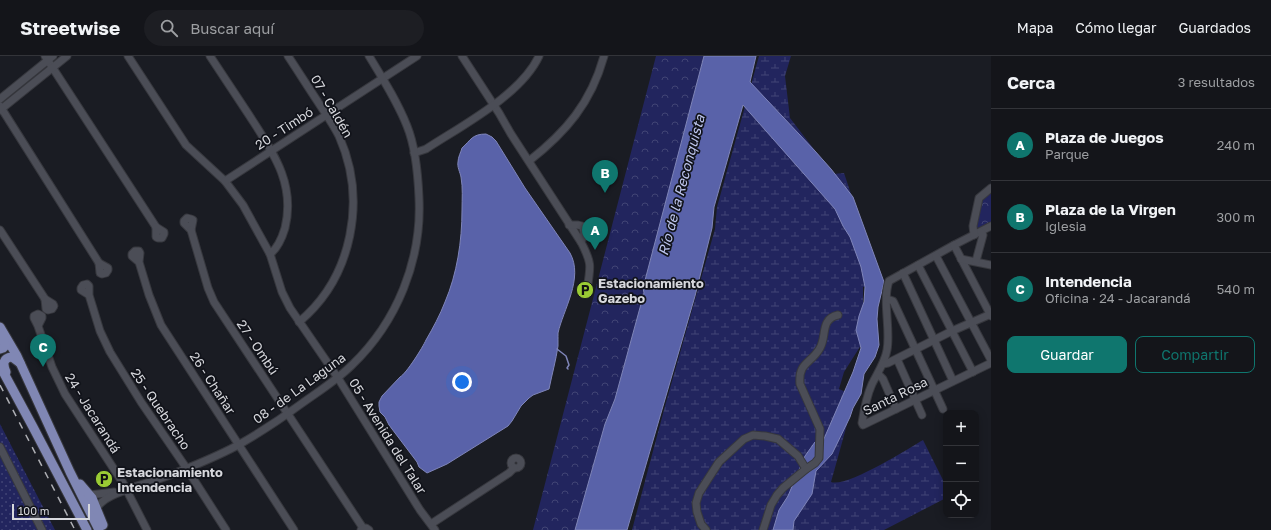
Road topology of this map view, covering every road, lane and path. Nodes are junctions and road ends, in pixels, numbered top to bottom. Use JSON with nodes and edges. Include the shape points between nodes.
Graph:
{"nodes":[{"id":1,"x":67,"y":56,"type":"edge"},
{"id":2,"x":128,"y":56,"type":"edge"},
{"id":3,"x":210,"y":56,"type":"edge"},
{"id":4,"x":288,"y":56,"type":"edge"},
{"id":5,"x":369,"y":56,"type":"edge"},
{"id":6,"x":417,"y":56,"type":"edge"},
{"id":7,"x":462,"y":56,"type":"edge"},
{"id":8,"x":539,"y":56,"type":"edge"},
{"id":9,"x":604,"y":56,"type":"edge"},
{"id":10,"x":49,"y":57,"type":"edge"},
{"id":11,"x":53,"y":67,"type":"junction"},
{"id":12,"x":383,"y":79,"type":"junction"},
{"id":13,"x":0,"y":99,"type":"edge"},
{"id":14,"x":494,"y":104,"type":"junction"},
{"id":15,"x":1,"y":108,"type":"edge"},
{"id":16,"x":327,"y":115,"type":"junction"},
{"id":17,"x":272,"y":151,"type":"junction"},
{"id":18,"x":414,"y":153,"type":"junction"},
{"id":19,"x":529,"y":161,"type":"junction"},
{"id":20,"x":224,"y":181,"type":"junction"},
{"id":21,"x":991,"y":188,"type":"edge"},
{"id":22,"x":156,"y":228,"type":"dead end"},
{"id":23,"x":0,"y":230,"type":"edge"},
{"id":24,"x":191,"y":230,"type":"dead end"},
{"id":25,"x":985,"y":231,"type":"edge"},
{"id":26,"x":954,"y":245,"type":"junction"},
{"id":27,"x":270,"y":254,"type":"junction"},
{"id":28,"x":936,"y":256,"type":"junction"},
{"id":29,"x":961,"y":259,"type":"junction"},
{"id":30,"x":976,"y":261,"type":"junction"},
{"id":31,"x":139,"y":262,"type":"dead end"},
{"id":32,"x":99,"y":264,"type":"dead end"},
{"id":33,"x":918,"y":265,"type":"junction"},
{"id":34,"x":990,"y":266,"type":"edge"},
{"id":35,"x":903,"y":274,"type":"junction"},
{"id":36,"x":588,"y":289,"type":"dead end"},
{"id":37,"x":89,"y":295,"type":"dead end"},
{"id":38,"x":45,"y":299,"type":"dead end"},
{"id":39,"x":887,"y":299,"type":"junction"},
{"id":40,"x":991,"y":314,"type":"edge"},
{"id":41,"x":838,"y":315,"type":"dead end"},
{"id":42,"x":299,"y":322,"type":"junction"},
{"id":43,"x":971,"y":323,"type":"junction"},
{"id":44,"x":38,"y":326,"type":"dead end"},
{"id":45,"x":0,"y":328,"type":"edge"},
{"id":46,"x":952,"y":331,"type":"junction"},
{"id":47,"x":934,"y":341,"type":"junction"},
{"id":48,"x":0,"y":349,"type":"edge"},
{"id":49,"x":915,"y":350,"type":"junction"},
{"id":50,"x":897,"y":359,"type":"junction"},
{"id":51,"x":991,"y":362,"type":"edge"},
{"id":52,"x":21,"y":364,"type":"junction"},
{"id":53,"x":883,"y":364,"type":"junction"},
{"id":54,"x":0,"y":366,"type":"edge"},
{"id":55,"x":973,"y":372,"type":"junction"},
{"id":56,"x":878,"y":374,"type":"junction"},
{"id":57,"x":338,"y":378,"type":"junction"},
{"id":58,"x":953,"y":381,"type":"junction"},
{"id":59,"x":934,"y":390,"type":"junction"},
{"id":60,"x":914,"y":400,"type":"junction"},
{"id":61,"x":896,"y":409,"type":"junction"},
{"id":62,"x":943,"y":409,"type":"dead end"},
{"id":63,"x":288,"y":413,"type":"junction"},
{"id":64,"x":922,"y":415,"type":"dead end"},
{"id":65,"x":34,"y":428,"type":"junction"},
{"id":66,"x":239,"y":444,"type":"junction"},
{"id":67,"x":0,"y":447,"type":"edge"},
{"id":68,"x":67,"y":467,"type":"junction"},
{"id":69,"x":514,"y":468,"type":"dead end"},
{"id":70,"x":187,"y":469,"type":"junction"},
{"id":71,"x":806,"y":469,"type":"junction"},
{"id":72,"x":126,"y":490,"type":"junction"},
{"id":73,"x":90,"y":495,"type":"junction"},
{"id":74,"x":96,"y":510,"type":"junction"},
{"id":75,"x":433,"y":527,"type":"edge"},
{"id":76,"x":364,"y":529,"type":"edge"},
{"id":77,"x":42,"y":530,"type":"edge"},
{"id":78,"x":86,"y":530,"type":"edge"},
{"id":79,"x":100,"y":530,"type":"edge"},
{"id":80,"x":105,"y":530,"type":"edge"},
{"id":81,"x":147,"y":530,"type":"edge"},
{"id":82,"x":226,"y":530,"type":"edge"},
{"id":83,"x":294,"y":530,"type":"edge"},
{"id":84,"x":706,"y":530,"type":"edge"},
{"id":85,"x":763,"y":530,"type":"edge"}],
"edges":[{"from":1,"to":11,"type":"street"},
{"from":2,"to":20,"type":"street","name":"05 - Avenida del Talar","via":[[186,144]]},
{"from":3,"to":17,"type":"street"},
{"from":4,"to":16,"type":"street","name":"07 - Caldén"},
{"from":5,"to":12,"type":"street","name":"08 - de La Laguna"},
{"from":6,"to":12,"type":"street","name":"20 - Timbó"},
{"from":7,"to":14,"type":"street"},
{"from":8,"to":14,"type":"street","via":[[520,83]]},
{"from":9,"to":19,"type":"street","via":[[595,83],[580,111],[557,138]]},
{"from":10,"to":11,"type":"street"},
{"from":10,"to":13,"type":"street"},
{"from":11,"to":15,"type":"street"},
{"from":11,"to":22,"type":"street"},
{"from":12,"to":16,"type":"street","name":"20 - Timbó"},
{"from":12,"to":18,"type":"street","name":"08 - de La Laguna","via":[[405,121]]},
{"from":14,"to":18,"type":"street","via":[[426,148]]},
{"from":14,"to":19,"type":"street"},
{"from":15,"to":32,"type":"street"},
{"from":16,"to":17,"type":"street","name":"20 - Timbó"},
{"from":16,"to":42,"type":"street","name":"07 - Caldén","via":[[339,136],[350,177],[352,225],[344,256],[334,279],[317,305]]},
{"from":17,"to":20,"type":"street","name":"20 - Timbó"},
{"from":17,"to":27,"type":"street","via":[[284,180],[288,210],[284,232]]},
{"from":18,"to":57,"type":"street","name":"08 - de La Laguna","via":[[419,192],[419,228],[405,285],[378,336]]},
{"from":19,"to":36,"type":"street","via":[[590,260]]},
{"from":20,"to":27,"type":"street","name":"05 - Avenida del Talar","via":[[243,205]]},
{"from":21,"to":25,"type":"street","via":[[979,198],[973,226]]},
{"from":23,"to":38,"type":"street"},
{"from":24,"to":63,"type":"street","name":"27 - Ombú","via":[[211,296]]},
{"from":25,"to":26,"type":"street"},
{"from":25,"to":30,"type":"street"},
{"from":26,"to":28,"type":"street"},
{"from":26,"to":29,"type":"street"},
{"from":27,"to":42,"type":"street","name":"05 - Avenida del Talar","via":[[284,297]]},
{"from":28,"to":33,"type":"street"},
{"from":28,"to":43,"type":"street"},
{"from":29,"to":30,"type":"street"},
{"from":29,"to":40,"type":"street"},
{"from":30,"to":34,"type":"street"},
{"from":31,"to":66,"type":"street","name":"26 - Chañar","via":[[161,325]]},
{"from":33,"to":35,"type":"street"},
{"from":33,"to":46,"type":"street"},
{"from":35,"to":39,"type":"street","name":"Santa Rosa","via":[[889,281]]},
{"from":35,"to":47,"type":"street"},
{"from":37,"to":70,"type":"street","name":"25 - Quebracho","via":[[105,342],[115,362]]},
{"from":39,"to":49,"type":"street","via":[[893,301]]},
{"from":39,"to":53,"type":"street","name":"Santa Rosa","via":[[888,341]]},
{"from":40,"to":43,"type":"street"},
{"from":41,"to":71,"type":"street","via":[[828,319],[819,350],[800,370],[800,384],[820,429],[819,458]]},
{"from":42,"to":57,"type":"street","name":"05 - Avenida del Talar"},
{"from":43,"to":46,"type":"street"},
{"from":43,"to":51,"type":"street"},
{"from":44,"to":72,"type":"street","name":"24 - Jacarandá","via":[[52,367],[65,394]]},
{"from":45,"to":48,"type":"main road","via":[[5,343]]},
{"from":45,"to":52,"type":"main road"},
{"from":46,"to":47,"type":"street"},
{"from":46,"to":55,"type":"street"},
{"from":47,"to":49,"type":"street"},
{"from":47,"to":58,"type":"street"},
{"from":49,"to":50,"type":"street"},
{"from":49,"to":59,"type":"street"},
{"from":50,"to":53,"type":"street"},
{"from":50,"to":60,"type":"street"},
{"from":51,"to":55,"type":"street","name":"Santa Rosa"},
{"from":52,"to":65,"type":"main road","via":[[15,358],[9,357],[3,365]]},
{"from":52,"to":68,"type":"main road"},
{"from":53,"to":56,"type":"street","name":"Santa Rosa"},
{"from":54,"to":65,"type":"main road"},
{"from":55,"to":58,"type":"street","name":"Santa Rosa"},
{"from":56,"to":61,"type":"street","via":[[883,379]]},
{"from":56,"to":61,"type":"street","name":"Santa Rosa","via":[[871,388],[863,425]]},
{"from":57,"to":63,"type":"street","name":"08 - de La Laguna"},
{"from":57,"to":75,"type":"street","name":"05 - Avenida del Talar"},
{"from":58,"to":59,"type":"street","name":"Santa Rosa"},
{"from":59,"to":60,"type":"street","name":"Santa Rosa"},
{"from":59,"to":62,"type":"street"},
{"from":60,"to":61,"type":"street","name":"Santa Rosa"},
{"from":60,"to":64,"type":"street"},
{"from":63,"to":66,"type":"street","name":"08 - de La Laguna"},
{"from":63,"to":76,"type":"street","name":"27 - Ombú"},
{"from":65,"to":78,"type":"main road"},
{"from":66,"to":70,"type":"street","name":"08 - de La Laguna"},
{"from":66,"to":83,"type":"street","name":"26 - Chañar"},
{"from":67,"to":77,"type":"street"},
{"from":68,"to":73,"type":"main road"},
{"from":68,"to":79,"type":"main road"},
{"from":69,"to":75,"type":"street"},
{"from":70,"to":72,"type":"street","name":"08 - de La Laguna"},
{"from":70,"to":82,"type":"street","name":"25 - Quebracho"},
{"from":71,"to":84,"type":"street","via":[[798,456],[778,439],[753,435],[744,439],[719,462],[698,493],[697,512]]},
{"from":71,"to":85,"type":"street","via":[[776,495]]},
{"from":72,"to":73,"type":"street","name":"08 - de La Laguna"},
{"from":72,"to":74,"type":"street","name":"08 - de La Laguna","via":[[103,500]]},
{"from":72,"to":81,"type":"street","name":"24 - Jacarandá"},
{"from":73,"to":74,"type":"main road"},
{"from":74,"to":80,"type":"main road"}]}
